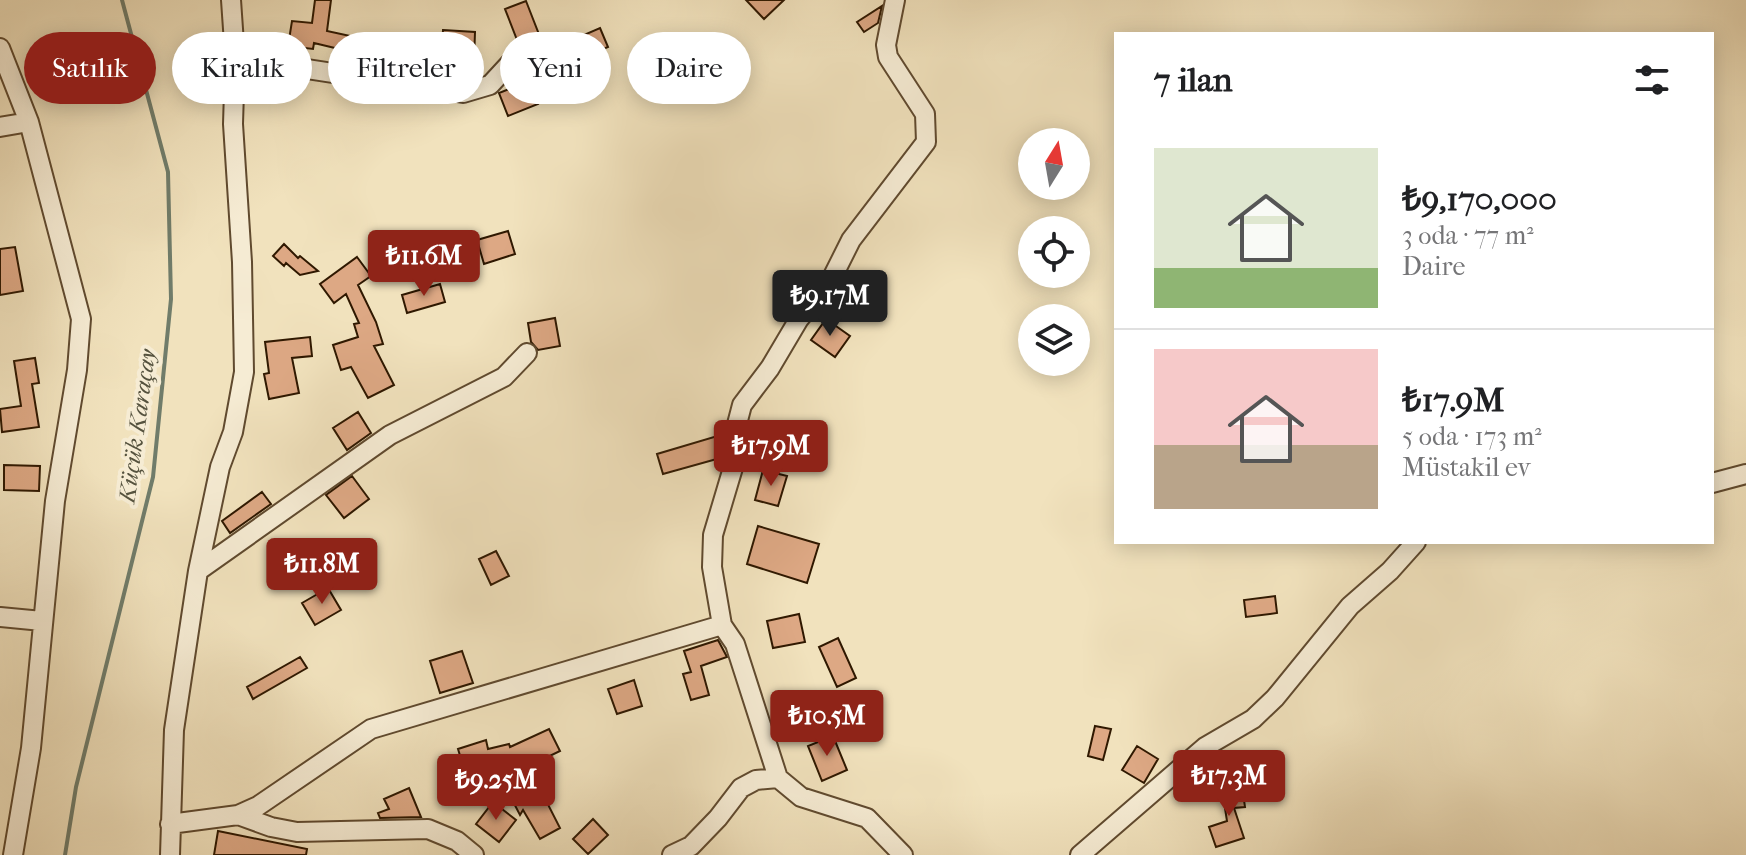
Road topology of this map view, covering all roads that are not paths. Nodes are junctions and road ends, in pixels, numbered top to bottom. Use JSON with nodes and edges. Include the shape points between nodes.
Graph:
{"nodes":[{"id":1,"x":231,"y":0,"type":"edge"},
{"id":2,"x":895,"y":0,"type":"edge"},
{"id":3,"x":233,"y":32,"type":"edge"},
{"id":4,"x":0,"y":48,"type":"edge"},
{"id":5,"x":312,"y":70,"type":"edge"},
{"id":6,"x":500,"y":74,"type":"edge"},
{"id":7,"x":234,"y":104,"type":"edge"},
{"id":8,"x":29,"y":122,"type":"junction"},
{"id":9,"x":0,"y":127,"type":"edge"},
{"id":10,"x":527,"y":353,"type":"dead end"},
{"id":11,"x":1746,"y":474,"type":"edge"},
{"id":12,"x":1714,"y":482,"type":"edge"},
{"id":13,"x":1414,"y":544,"type":"edge"},
{"id":14,"x":198,"y":571,"type":"junction"},
{"id":15,"x":0,"y":617,"type":"edge"},
{"id":16,"x":42,"y":621,"type":"junction"},
{"id":17,"x":722,"y":625,"type":"junction"},
{"id":18,"x":778,"y":778,"type":"junction"},
{"id":19,"x":238,"y":815,"type":"junction"},
{"id":20,"x":170,"y":824,"type":"junction"},
{"id":21,"x":13,"y":855,"type":"edge"},
{"id":22,"x":170,"y":855,"type":"edge"},
{"id":23,"x":474,"y":855,"type":"edge"},
{"id":24,"x":672,"y":855,"type":"edge"},
{"id":25,"x":903,"y":855,"type":"edge"},
{"id":26,"x":1080,"y":855,"type":"edge"}],
"edges":[{"from":1,"to":3,"type":"street"},
{"from":2,"to":17,"type":"street","via":[[888,57],[925,114],[926,142],[851,240],[831,280],[742,405],[738,451],[713,535],[712,567]]},
{"from":4,"to":8,"type":"street"},
{"from":5,"to":6,"type":"street","via":[[463,93],[490,85]]},
{"from":7,"to":14,"type":"street","via":[[244,372]]},
{"from":8,"to":9,"type":"street"},
{"from":8,"to":16,"type":"street","via":[[81,319]]},
{"from":10,"to":14,"type":"street","via":[[504,377],[390,435]]},
{"from":11,"to":12,"type":"street"},
{"from":13,"to":26,"type":"street","via":[[1350,606],[1253,719],[1205,747]]},
{"from":14,"to":20,"type":"street","via":[[174,730]]},
{"from":15,"to":16,"type":"street"},
{"from":16,"to":21,"type":"street","via":[[31,748]]},
{"from":17,"to":18,"type":"street","via":[[735,644]]},
{"from":17,"to":19,"type":"street","via":[[371,729]]},
{"from":18,"to":24,"type":"street","via":[[741,788],[691,846]]},
{"from":18,"to":25,"type":"street","via":[[801,797],[867,818]]},
{"from":19,"to":20,"type":"street"},
{"from":19,"to":23,"type":"street","via":[[297,832],[428,829]]},
{"from":20,"to":22,"type":"street"}]}
